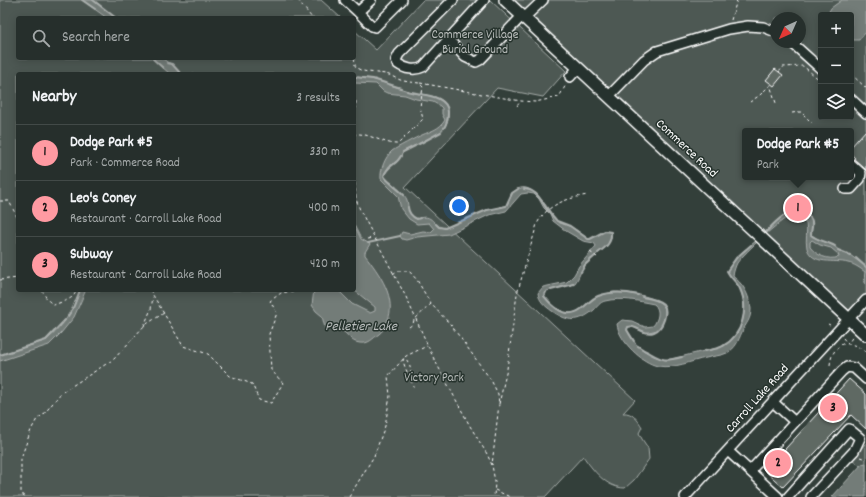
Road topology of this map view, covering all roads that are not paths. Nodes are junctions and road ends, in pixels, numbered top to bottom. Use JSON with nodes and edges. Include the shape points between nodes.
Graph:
{"nodes":[{"id":1,"x":345,"y":0,"type":"edge"},
{"id":2,"x":371,"y":0,"type":"edge"},
{"id":3,"x":402,"y":0,"type":"edge"},
{"id":4,"x":453,"y":0,"type":"edge"},
{"id":5,"x":484,"y":0,"type":"edge"},
{"id":6,"x":505,"y":0,"type":"edge"},
{"id":7,"x":544,"y":0,"type":"edge"},
{"id":8,"x":358,"y":12,"type":"junction"},
{"id":9,"x":523,"y":17,"type":"junction"},
{"id":10,"x":770,"y":30,"type":"edge"},
{"id":11,"x":449,"y":40,"type":"junction"},
{"id":12,"x":797,"y":48,"type":"edge"},
{"id":13,"x":818,"y":67,"type":"edge"},
{"id":14,"x":578,"y":68,"type":"junction"},
{"id":15,"x":570,"y":77,"type":"road end"},
{"id":16,"x":609,"y":96,"type":"junction"},
{"id":17,"x":854,"y":102,"type":"edge"},
{"id":18,"x":866,"y":113,"type":"edge"},
{"id":19,"x":854,"y":169,"type":"edge"},
{"id":20,"x":845,"y":189,"type":"dead end"},
{"id":21,"x":866,"y":300,"type":"edge"},
{"id":22,"x":849,"y":318,"type":"junction"},
{"id":23,"x":866,"y":335,"type":"edge"},
{"id":24,"x":866,"y":379,"type":"edge"},
{"id":25,"x":773,"y":402,"type":"junction"},
{"id":26,"x":795,"y":422,"type":"junction"},
{"id":27,"x":728,"y":451,"type":"junction"},
{"id":28,"x":750,"y":471,"type":"junction"},
{"id":29,"x":798,"y":486,"type":"junction"},
{"id":30,"x":685,"y":497,"type":"edge"},
{"id":31,"x":778,"y":497,"type":"edge"},
{"id":32,"x":788,"y":497,"type":"edge"},
{"id":33,"x":811,"y":497,"type":"edge"}],
"edges":[{"from":1,"to":8,"type":"street"},
{"from":2,"to":8,"type":"street"},
{"from":3,"to":8,"type":"street","via":[[377,26],[372,26]]},
{"from":4,"to":11,"type":"street","via":[[396,60],[398,64],[409,69],[418,69]]},
{"from":5,"to":11,"type":"street"},
{"from":6,"to":9,"type":"main road","name":"Commerce Road"},
{"from":7,"to":9,"type":"street"},
{"from":9,"to":11,"type":"street","via":[[476,62],[465,57]]},
{"from":9,"to":14,"type":"main road","name":"Commerce Road"},
{"from":10,"to":16,"type":"street","via":[[748,26],[729,28],[657,51],[638,66]]},
{"from":12,"to":13,"type":"street"},
{"from":14,"to":15,"type":"street"},
{"from":14,"to":16,"type":"main road","name":"Commerce Road"},
{"from":16,"to":22,"type":"main road","name":"Commerce Road"},
{"from":17,"to":18,"type":"street"},
{"from":19,"to":20,"type":"street","via":[[861,173],[860,179],[851,189]]},
{"from":21,"to":22,"type":"street","name":"Carroll Lake Road"},
{"from":22,"to":23,"type":"main road","name":"Commerce Road"},
{"from":22,"to":25,"type":"street","name":"Carroll Lake Road"},
{"from":24,"to":26,"type":"street","via":[[854,368],[847,367],[842,370]]},
{"from":25,"to":26,"type":"street"},
{"from":25,"to":27,"type":"street","name":"Carroll Lake Road"},
{"from":26,"to":28,"type":"street"},
{"from":27,"to":28,"type":"street"},
{"from":27,"to":30,"type":"street","name":"Carroll Lake Road"},
{"from":28,"to":31,"type":"street"},
{"from":29,"to":32,"type":"street"},
{"from":29,"to":33,"type":"street"},
{"from":29,"to":33,"type":"street","via":[[849,429],[860,438],[854,451]]}]}
